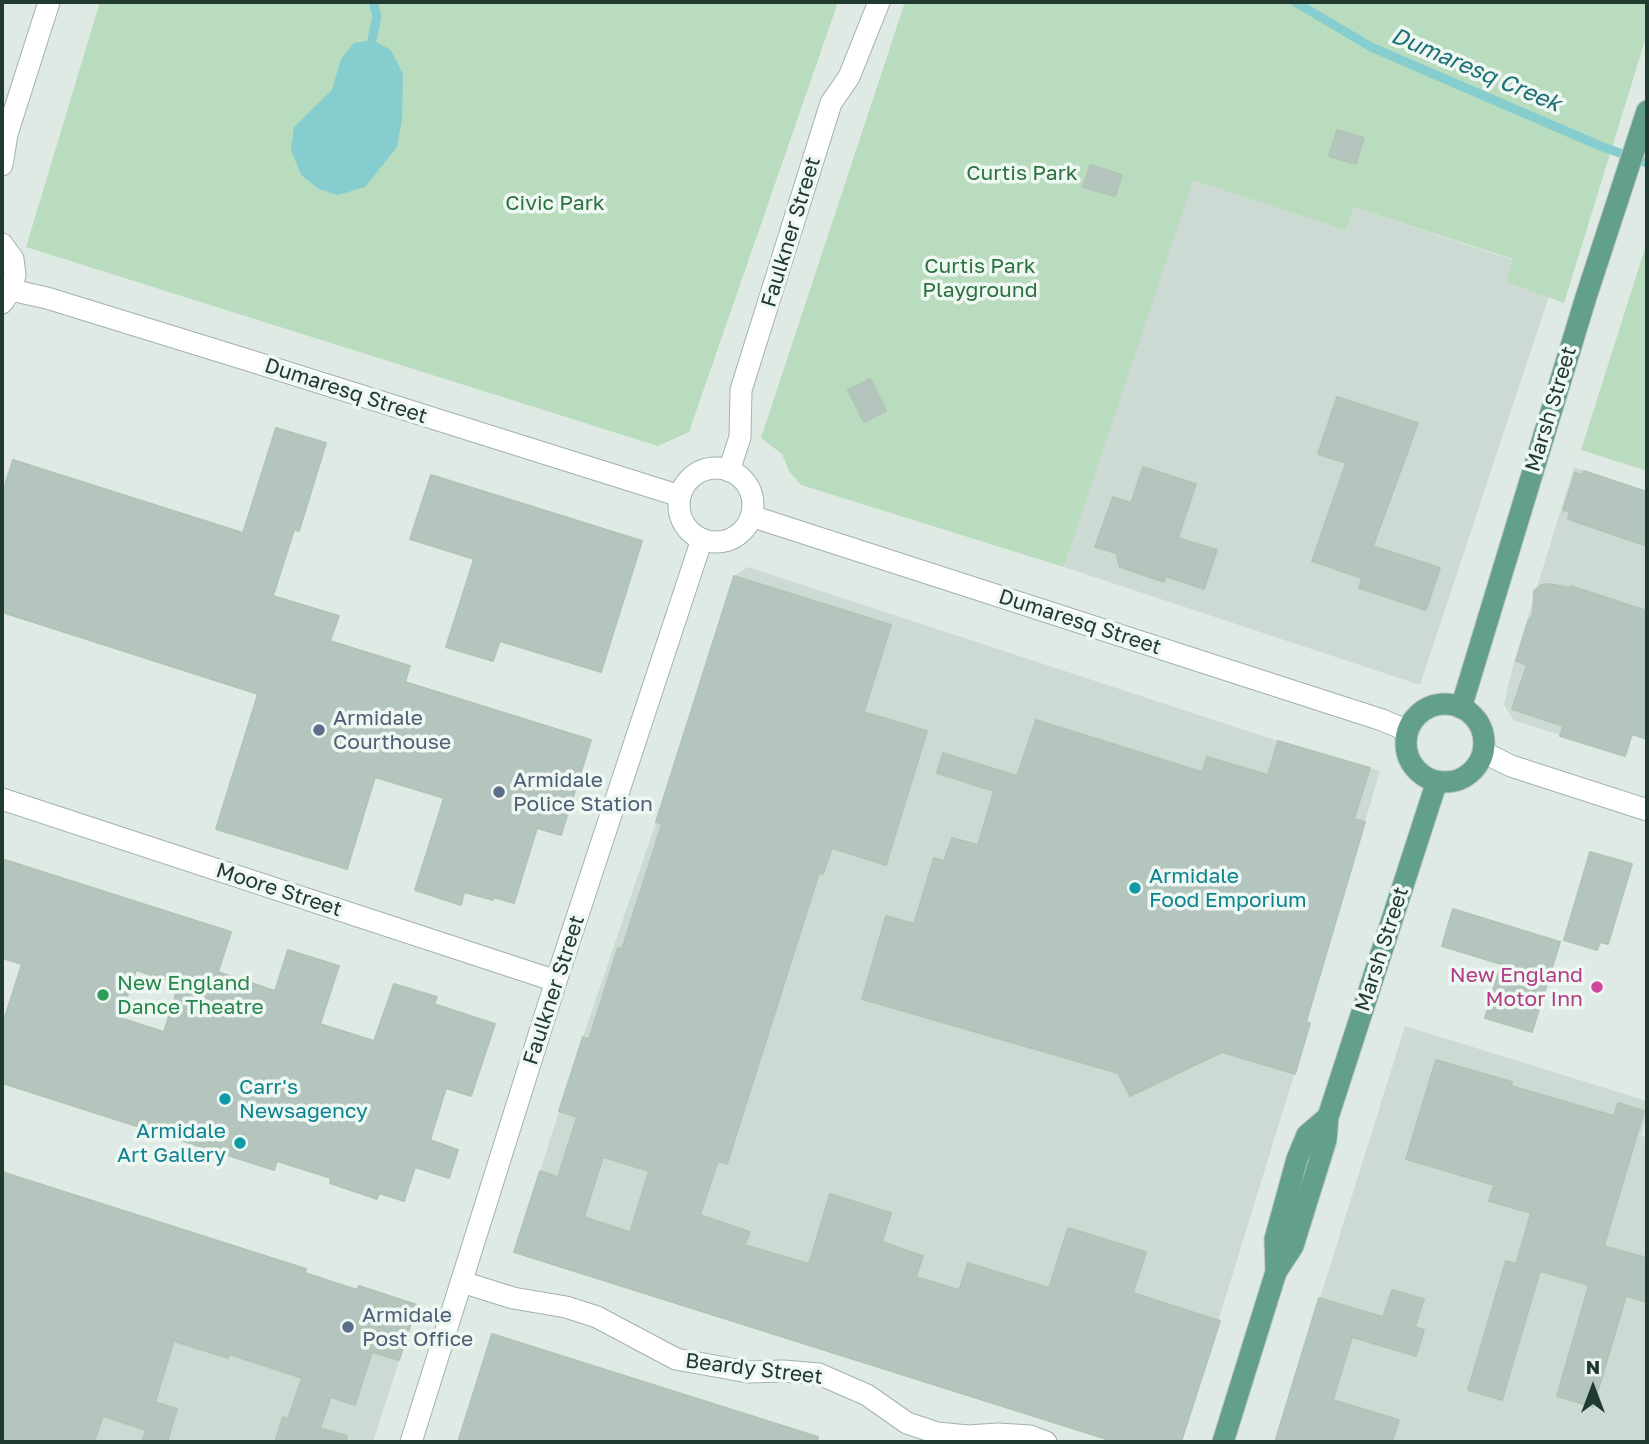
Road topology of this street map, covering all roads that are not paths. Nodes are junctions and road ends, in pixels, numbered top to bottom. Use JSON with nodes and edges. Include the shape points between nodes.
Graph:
{"nodes":[{"id":1,"x":49,"y":2,"type":"edge"},
{"id":2,"x":879,"y":2,"type":"edge"},
{"id":3,"x":1647,"y":111,"type":"edge"},
{"id":4,"x":2,"y":165,"type":"edge"},
{"id":5,"x":2,"y":244,"type":"edge"},
{"id":6,"x":6,"y":297,"type":"edge"},
{"id":7,"x":729,"y":471,"type":"junction"},
{"id":8,"x":680,"y":496,"type":"junction"},
{"id":9,"x":751,"y":516,"type":"junction"},
{"id":10,"x":702,"y":539,"type":"junction"},
{"id":11,"x":1461,"y":708,"type":"junction"},
{"id":12,"x":1408,"y":731,"type":"junction"},
{"id":13,"x":1483,"y":752,"type":"junction"},
{"id":14,"x":1437,"y":781,"type":"junction"},
{"id":15,"x":2,"y":799,"type":"edge"},
{"id":16,"x":1647,"y":810,"type":"edge"},
{"id":17,"x":556,"y":981,"type":"junction"},
{"id":18,"x":462,"y":1282,"type":"junction"},
{"id":19,"x":411,"y":1442,"type":"edge"},
{"id":20,"x":1046,"y":1442,"type":"edge"},
{"id":21,"x":1223,"y":1442,"type":"edge"}],
"edges":[{"from":1,"to":4,"type":"street","via":[[7,134]]},
{"from":2,"to":7,"type":"street","name":"Faulkner Street","via":[[849,77],[831,103],[741,390],[740,437]]},
{"from":3,"to":11,"type":"main road","name":"Marsh Street"},
{"from":5,"to":6,"type":"street","via":[[13,259],[15,275]]},
{"from":6,"to":8,"type":"street","name":"Dumaresq Street","via":[[47,298]]},
{"from":7,"to":8,"type":"street","via":[[713,468],[698,472]]},
{"from":7,"to":9,"type":"street","via":[[749,489]]},
{"from":8,"to":10,"type":"street","via":[[682,520],[688,531]]},
{"from":9,"to":10,"type":"street","via":[[733,539]]},
{"from":9,"to":12,"type":"street","name":"Dumaresq Street"},
{"from":10,"to":17,"type":"street","name":"Faulkner Street"},
{"from":11,"to":12,"type":"main road","via":[[1448,704],[1423,710]]},
{"from":11,"to":13,"type":"main road","via":[[1482,731]]},
{"from":12,"to":14,"type":"main road","via":[[1411,763]]},
{"from":13,"to":14,"type":"main road","via":[[1472,772],[1461,779]]},
{"from":13,"to":16,"type":"street","via":[[1511,766]]},
{"from":14,"to":21,"type":"main road","name":"Marsh Street","via":[[1328,1117],[1326,1140],[1293,1246],[1276,1272]]},
{"from":15,"to":17,"type":"street","name":"Moore Street"},
{"from":17,"to":18,"type":"street","name":"Faulkner Street"},
{"from":18,"to":19,"type":"street","name":"Faulkner Street"},
{"from":18,"to":20,"type":"street","name":"Beardy Street","via":[[597,1317],[676,1359],[748,1372],[819,1374],[867,1395],[907,1423],[937,1433],[1030,1436]]}]}
